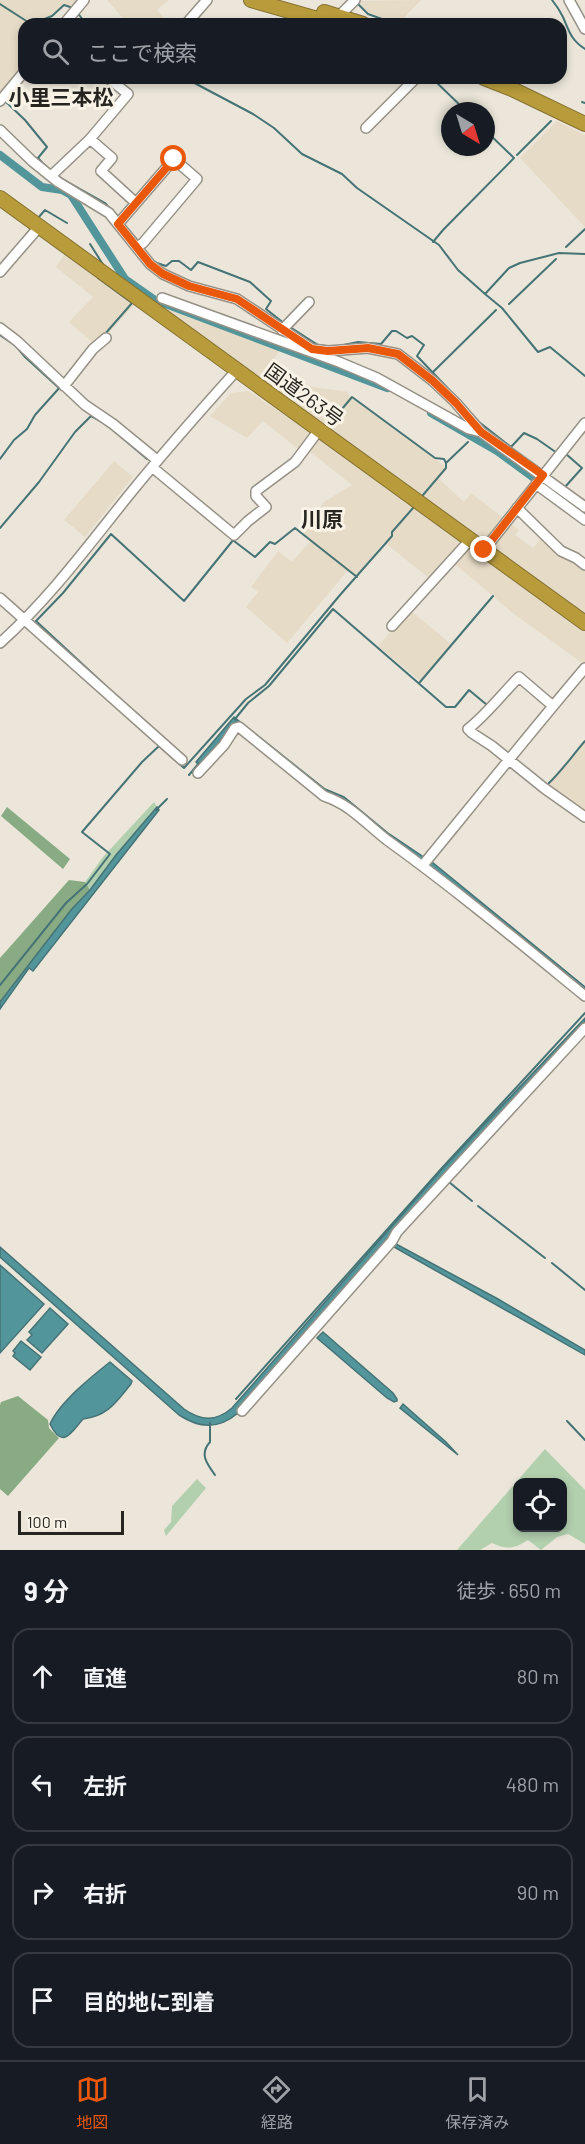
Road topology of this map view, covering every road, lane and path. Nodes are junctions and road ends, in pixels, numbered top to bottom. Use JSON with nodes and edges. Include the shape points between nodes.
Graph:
{"nodes":[{"id":1,"x":207,"y":0,"type":"edge"},
{"id":2,"x":251,"y":0,"type":"edge"},
{"id":3,"x":285,"y":0,"type":"edge"},
{"id":4,"x":569,"y":0,"type":"edge"},
{"id":5,"x":354,"y":2,"type":"edge"},
{"id":6,"x":79,"y":6,"type":"edge"},
{"id":7,"x":69,"y":18,"type":"edge"},
{"id":8,"x":191,"y":18,"type":"edge"},
{"id":9,"x":328,"y":18,"type":"edge"},
{"id":10,"x":332,"y":18,"type":"edge"},
{"id":11,"x":339,"y":18,"type":"edge"},
{"id":12,"x":585,"y":29,"type":"edge"},
{"id":13,"x":18,"y":79,"type":"edge"},
{"id":14,"x":116,"y":84,"type":"edge"},
{"id":15,"x":411,"y":84,"type":"edge"},
{"id":16,"x":499,"y":84,"type":"edge"},
{"id":17,"x":520,"y":84,"type":"edge"},
{"id":18,"x":0,"y":101,"type":"edge"},
{"id":19,"x":585,"y":114,"type":"edge"},
{"id":20,"x":585,"y":124,"type":"edge"},
{"id":21,"x":366,"y":128,"type":"dead end"},
{"id":22,"x":0,"y":130,"type":"edge"},
{"id":23,"x":90,"y":139,"type":"junction"},
{"id":24,"x":53,"y":174,"type":"junction"},
{"id":25,"x":0,"y":198,"type":"edge"},
{"id":26,"x":136,"y":202,"type":"junction"},
{"id":27,"x":121,"y":221,"type":"junction"},
{"id":28,"x":39,"y":226,"type":"junction"},
{"id":29,"x":140,"y":245,"type":"junction"},
{"id":30,"x":0,"y":272,"type":"edge"},
{"id":31,"x":162,"y":298,"type":"dead end"},
{"id":32,"x":309,"y":302,"type":"dead end"},
{"id":33,"x":285,"y":326,"type":"junction"},
{"id":34,"x":0,"y":328,"type":"edge"},
{"id":35,"x":106,"y":338,"type":"dead end"},
{"id":36,"x":237,"y":370,"type":"junction"},
{"id":37,"x":63,"y":384,"type":"junction"},
{"id":38,"x":585,"y":423,"type":"edge"},
{"id":39,"x":319,"y":430,"type":"junction"},
{"id":40,"x":481,"y":432,"type":"junction"},
{"id":41,"x":154,"y":464,"type":"junction"},
{"id":42,"x":543,"y":475,"type":"junction"},
{"id":43,"x":536,"y":484,"type":"junction"},
{"id":44,"x":585,"y":507,"type":"edge"},
{"id":45,"x":517,"y":508,"type":"junction"},
{"id":46,"x":585,"y":520,"type":"edge"},
{"id":47,"x":470,"y":540,"type":"junction"},
{"id":48,"x":484,"y":550,"type":"junction"},
{"id":49,"x":585,"y":565,"type":"edge"},
{"id":50,"x":0,"y":598,"type":"edge"},
{"id":51,"x":25,"y":620,"type":"junction"},
{"id":52,"x":585,"y":623,"type":"edge"},
{"id":53,"x":392,"y":626,"type":"dead end"},
{"id":54,"x":0,"y":643,"type":"edge"},
{"id":55,"x":583,"y":670,"type":"edge"},
{"id":56,"x":551,"y":704,"type":"junction"},
{"id":57,"x":182,"y":760,"type":"dead end"},
{"id":58,"x":510,"y":760,"type":"junction"},
{"id":59,"x":198,"y":773,"type":"dead end"},
{"id":60,"x":585,"y":817,"type":"edge"},
{"id":61,"x":426,"y":862,"type":"junction"},
{"id":62,"x":585,"y":996,"type":"edge"},
{"id":63,"x":585,"y":1028,"type":"edge"},
{"id":64,"x":242,"y":1411,"type":"dead end"}],
"edges":[{"from":1,"to":8,"type":"street"},
{"from":2,"to":9,"type":"highway"},
{"from":3,"to":10,"type":"highway"},
{"from":4,"to":12,"type":"street"},
{"from":5,"to":11,"type":"street"},
{"from":6,"to":7,"type":"street"},
{"from":13,"to":18,"type":"street"},
{"from":14,"to":23,"type":"street","via":[[128,94]]},
{"from":15,"to":21,"type":"street"},
{"from":16,"to":20,"type":"highway"},
{"from":17,"to":19,"type":"highway"},
{"from":22,"to":24,"type":"street"},
{"from":23,"to":24,"type":"street"},
{"from":23,"to":26,"type":"street","via":[[112,158],[101,171]]},
{"from":24,"to":27,"type":"street"},
{"from":25,"to":28,"type":"highway","name":"国道263号"},
{"from":26,"to":27,"type":"street"},
{"from":26,"to":29,"type":"street","via":[[174,159],[197,179]]},
{"from":27,"to":29,"type":"street"},
{"from":28,"to":30,"type":"street"},
{"from":28,"to":36,"type":"highway","name":"国道263号"},
{"from":29,"to":33,"type":"street","via":[[150,264],[163,274],[189,286],[237,299]]},
{"from":31,"to":40,"type":"street","via":[[377,378]]},
{"from":32,"to":33,"type":"street"},
{"from":33,"to":40,"type":"street","via":[[312,349],[368,348],[398,354],[433,381]]},
{"from":34,"to":37,"type":"street"},
{"from":35,"to":37,"type":"street"},
{"from":36,"to":39,"type":"highway","name":"国道263号"},
{"from":36,"to":41,"type":"street"},
{"from":37,"to":41,"type":"street"},
{"from":38,"to":42,"type":"street"},
{"from":39,"to":41,"type":"street","via":[[295,462],[256,493],[266,507],[235,534]]},
{"from":39,"to":47,"type":"highway","name":"国道263号"},
{"from":40,"to":42,"type":"street"},
{"from":41,"to":51,"type":"street"},
{"from":42,"to":43,"type":"street"},
{"from":42,"to":44,"type":"street"},
{"from":43,"to":45,"type":"street"},
{"from":43,"to":46,"type":"street"},
{"from":45,"to":48,"type":"street"},
{"from":45,"to":49,"type":"street","via":[[561,551]]},
{"from":47,"to":48,"type":"highway","name":"国道263号"},
{"from":47,"to":53,"type":"street"},
{"from":48,"to":52,"type":"highway","name":"国道263号"},
{"from":50,"to":51,"type":"street"},
{"from":51,"to":54,"type":"street"},
{"from":51,"to":57,"type":"street"},
{"from":55,"to":56,"type":"street"},
{"from":56,"to":58,"type":"street"},
{"from":56,"to":58,"type":"street","via":[[519,677],[468,729]]},
{"from":58,"to":60,"type":"street"},
{"from":58,"to":61,"type":"street"},
{"from":59,"to":61,"type":"street","via":[[239,727],[324,796],[340,801],[386,839]]},
{"from":61,"to":62,"type":"street"},
{"from":63,"to":64,"type":"street","via":[[397,1232]]}]}
